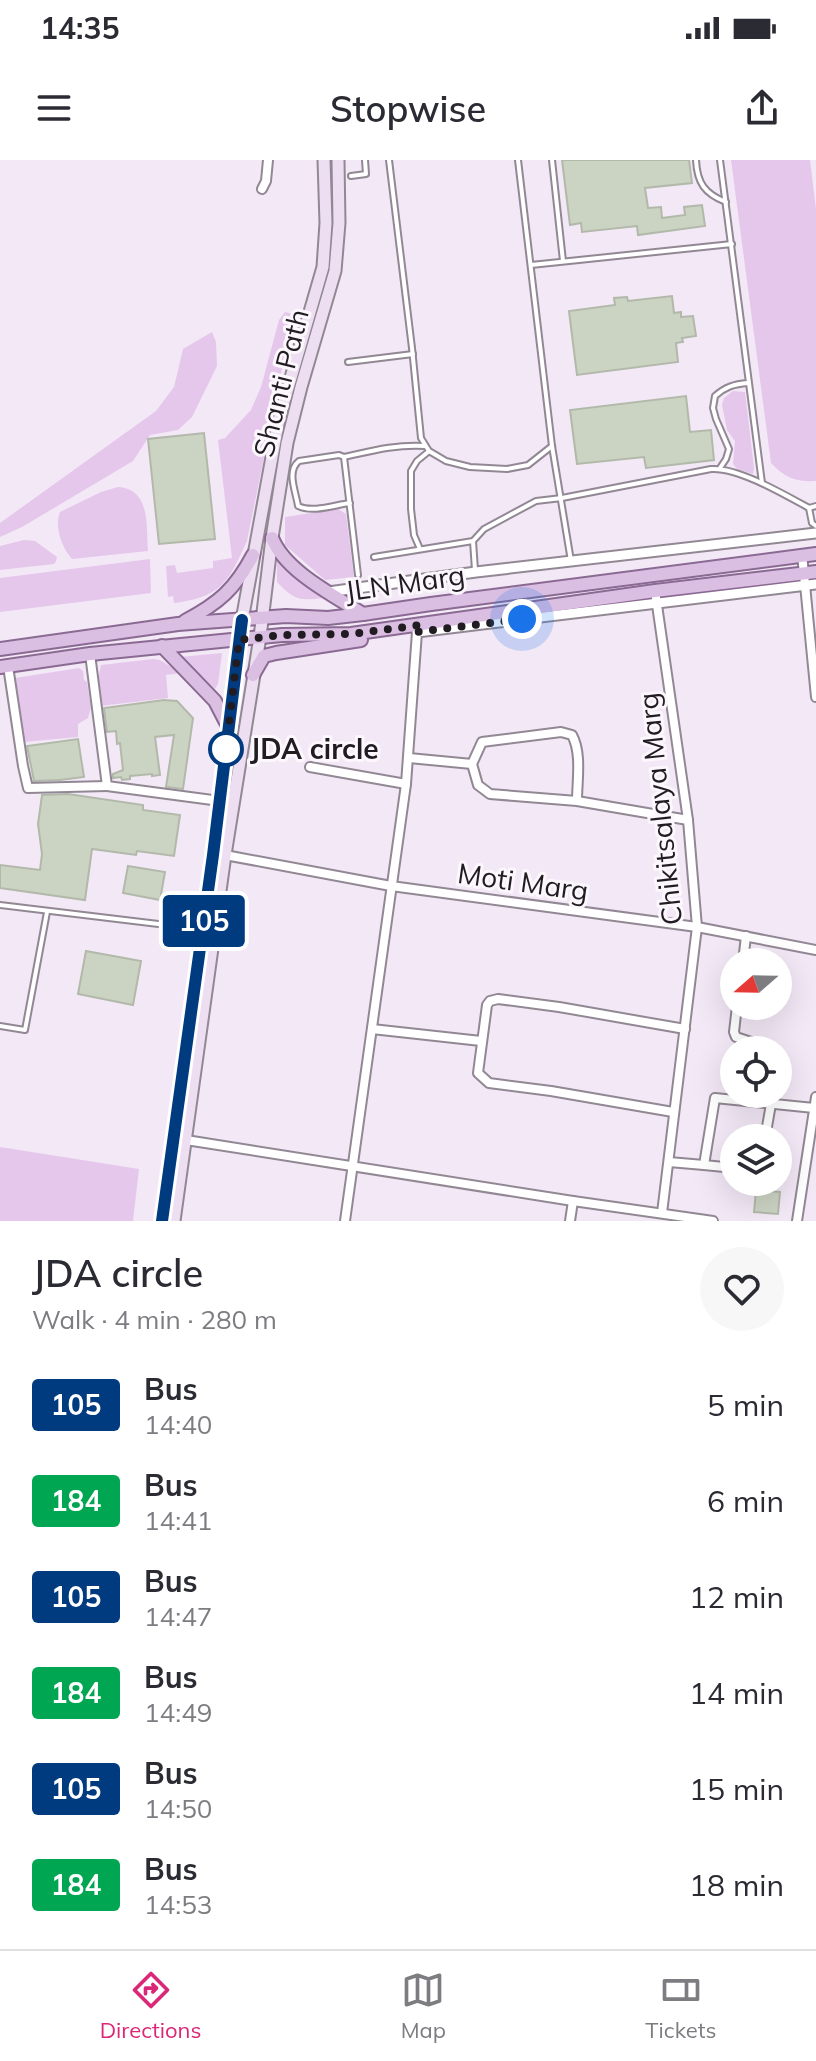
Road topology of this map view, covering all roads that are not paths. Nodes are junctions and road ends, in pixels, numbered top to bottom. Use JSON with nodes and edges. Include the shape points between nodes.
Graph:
{"nodes":[{"id":1,"x":268,"y":160,"type":"edge"},
{"id":2,"x":324,"y":160,"type":"edge"},
{"id":3,"x":338,"y":160,"type":"edge"},
{"id":4,"x":365,"y":160,"type":"edge"},
{"id":5,"x":389,"y":160,"type":"edge"},
{"id":6,"x":518,"y":160,"type":"edge"},
{"id":7,"x":552,"y":160,"type":"edge"},
{"id":8,"x":696,"y":160,"type":"edge"},
{"id":9,"x":720,"y":160,"type":"edge"},
{"id":10,"x":351,"y":176,"type":"dead end"},
{"id":11,"x":262,"y":189,"type":"dead end"},
{"id":12,"x":726,"y":202,"type":"junction"},
{"id":13,"x":732,"y":244,"type":"junction"},
{"id":14,"x":563,"y":261,"type":"junction"},
{"id":15,"x":531,"y":265,"type":"junction"},
{"id":16,"x":413,"y":354,"type":"junction"},
{"id":17,"x":348,"y":362,"type":"dead end"},
{"id":18,"x":748,"y":383,"type":"junction"},
{"id":19,"x":552,"y":446,"type":"junction"},
{"id":20,"x":427,"y":448,"type":"junction"},
{"id":21,"x":344,"y":457,"type":"junction"},
{"id":22,"x":720,"y":468,"type":"junction"},
{"id":23,"x":762,"y":483,"type":"junction"},
{"id":24,"x":562,"y":498,"type":"junction"},
{"id":25,"x":350,"y":503,"type":"junction"},
{"id":26,"x":814,"y":508,"type":"edge"},
{"id":27,"x":816,"y":526,"type":"edge"},
{"id":28,"x":816,"y":533,"type":"edge"},
{"id":29,"x":272,"y":538,"type":"junction"},
{"id":30,"x":473,"y":541,"type":"junction"},
{"id":31,"x":420,"y":549,"type":"junction"},
{"id":32,"x":809,"y":554,"type":"edge"},
{"id":33,"x":253,"y":555,"type":"junction"},
{"id":34,"x":374,"y":557,"type":"dead end"},
{"id":35,"x":571,"y":561,"type":"junction"},
{"id":36,"x":476,"y":572,"type":"junction"},
{"id":37,"x":358,"y":575,"type":"dead end"},
{"id":38,"x":811,"y":579,"type":"edge"},
{"id":39,"x":328,"y":592,"type":"junction"},
{"id":40,"x":656,"y":598,"type":"junction"},
{"id":41,"x":363,"y":614,"type":"junction"},
{"id":42,"x":263,"y":617,"type":"junction"},
{"id":43,"x":242,"y":620,"type":"junction"},
{"id":44,"x":178,"y":624,"type":"junction"},
{"id":45,"x":419,"y":629,"type":"junction"},
{"id":46,"x":260,"y":637,"type":"junction"},
{"id":47,"x":239,"y":640,"type":"junction"},
{"id":48,"x":162,"y":646,"type":"junction"},
{"id":49,"x":0,"y":649,"type":"edge"},
{"id":50,"x":90,"y":654,"type":"junction"},
{"id":51,"x":4,"y":666,"type":"edge"},
{"id":52,"x":253,"y":675,"type":"junction"},
{"id":53,"x":816,"y":697,"type":"edge"},
{"id":54,"x":229,"y":728,"type":"junction"},
{"id":55,"x":409,"y":758,"type":"junction"},
{"id":56,"x":472,"y":764,"type":"junction"},
{"id":57,"x":310,"y":767,"type":"dead end"},
{"id":58,"x":406,"y":784,"type":"junction"},
{"id":59,"x":107,"y":786,"type":"junction"},
{"id":60,"x":220,"y":801,"type":"junction"},
{"id":61,"x":577,"y":801,"type":"junction"},
{"id":62,"x":688,"y":820,"type":"junction"},
{"id":63,"x":225,"y":855,"type":"junction"},
{"id":64,"x":391,"y":886,"type":"junction"},
{"id":65,"x":0,"y":905,"type":"edge"},
{"id":66,"x":47,"y":911,"type":"junction"},
{"id":67,"x":697,"y":927,"type":"junction"},
{"id":68,"x":203,"y":929,"type":"junction"},
{"id":69,"x":746,"y":936,"type":"junction"},
{"id":70,"x":745,"y":948,"type":"edge"},
{"id":71,"x":816,"y":950,"type":"edge"},
{"id":72,"x":0,"y":1026,"type":"edge"},
{"id":73,"x":372,"y":1029,"type":"junction"},
{"id":74,"x":685,"y":1029,"type":"junction"},
{"id":75,"x":481,"y":1041,"type":"junction"},
{"id":76,"x":816,"y":1097,"type":"edge"},
{"id":77,"x":720,"y":1099,"type":"edge"},
{"id":78,"x":792,"y":1106,"type":"edge"},
{"id":79,"x":814,"y":1108,"type":"edge"},
{"id":80,"x":673,"y":1112,"type":"junction"},
{"id":81,"x":186,"y":1140,"type":"junction"},
{"id":82,"x":669,"y":1162,"type":"junction"},
{"id":83,"x":704,"y":1165,"type":"junction"},
{"id":84,"x":353,"y":1166,"type":"junction"},
{"id":85,"x":720,"y":1167,"type":"edge"},
{"id":86,"x":573,"y":1201,"type":"junction"},
{"id":87,"x":662,"y":1213,"type":"junction"},
{"id":88,"x":162,"y":1221,"type":"edge"},
{"id":89,"x":174,"y":1221,"type":"edge"},
{"id":90,"x":345,"y":1221,"type":"edge"},
{"id":91,"x":570,"y":1221,"type":"edge"},
{"id":92,"x":713,"y":1221,"type":"edge"},
{"id":93,"x":797,"y":1221,"type":"edge"}],
"edges":[{"from":1,"to":11,"type":"street"},
{"from":2,"to":33,"type":"main road","via":[[323,267],[279,419]]},
{"from":3,"to":29,"type":"main road","name":"Shanti Path","via":[[335,271],[291,429]]},
{"from":4,"to":10,"type":"lane","via":[[366,174]]},
{"from":5,"to":16,"type":"lane"},
{"from":6,"to":15,"type":"lane"},
{"from":7,"to":14,"type":"lane"},
{"from":8,"to":12,"type":"lane","via":[[705,191]]},
{"from":9,"to":12,"type":"lane"},
{"from":12,"to":13,"type":"lane"},
{"from":13,"to":14,"type":"lane"},
{"from":13,"to":18,"type":"lane"},
{"from":14,"to":15,"type":"lane"},
{"from":15,"to":19,"type":"lane"},
{"from":16,"to":17,"type":"lane"},
{"from":16,"to":20,"type":"lane","via":[[421,438]]},
{"from":18,"to":22,"type":"lane","via":[[734,384],[715,396],[713,408],[729,449]]},
{"from":18,"to":23,"type":"lane"},
{"from":19,"to":20,"type":"lane","via":[[528,465],[507,469],[446,461]]},
{"from":19,"to":24,"type":"lane"},
{"from":20,"to":21,"type":"lane","via":[[386,447]]},
{"from":20,"to":31,"type":"lane","via":[[411,471],[414,535]]},
{"from":21,"to":25,"type":"lane"},
{"from":21,"to":25,"type":"lane","via":[[299,461],[291,471],[301,509]]},
{"from":22,"to":23,"type":"lane"},
{"from":22,"to":24,"type":"lane"},
{"from":23,"to":26,"type":"lane"},
{"from":24,"to":30,"type":"lane","via":[[536,501],[484,529]]},
{"from":24,"to":35,"type":"lane"},
{"from":25,"to":37,"type":"lane"},
{"from":26,"to":27,"type":"lane"},
{"from":28,"to":35,"type":"street"},
{"from":29,"to":39,"type":"main road","via":[[289,563]]},
{"from":29,"to":42,"type":"main road","name":"Shanti Path"},
{"from":30,"to":31,"type":"lane"},
{"from":30,"to":36,"type":"lane"},
{"from":31,"to":34,"type":"lane"},
{"from":32,"to":38,"type":"street"},
{"from":32,"to":41,"type":"main road","name":"JLN Marg"},
{"from":33,"to":43,"type":"main road"},
{"from":33,"to":44,"type":"main road","via":[[213,606]]},
{"from":35,"to":36,"type":"street"},
{"from":36,"to":39,"type":"street"},
{"from":38,"to":40,"type":"main road","name":"JLN Marg"},
{"from":38,"to":53,"type":"street"},
{"from":39,"to":41,"type":"main road"},
{"from":40,"to":45,"type":"main road","name":"JLN Marg"},
{"from":40,"to":62,"type":"street","name":"Chikitsalaya Marg"},
{"from":41,"to":42,"type":"main road","name":"JLN Marg"},
{"from":42,"to":43,"type":"main road","name":"JLN Marg"},
{"from":42,"to":46,"type":"main road","name":"Shanti Path"},
{"from":43,"to":44,"type":"main road","name":"JLN Marg"},
{"from":43,"to":47,"type":"main road"},
{"from":44,"to":49,"type":"main road","name":"JLN Marg"},
{"from":45,"to":46,"type":"main road","name":"JLN Marg"},
{"from":45,"to":52,"type":"main road","via":[[264,656]]},
{"from":45,"to":55,"type":"street"},
{"from":46,"to":47,"type":"main road","name":"JLN Marg"},
{"from":46,"to":52,"type":"main road","name":"Shanti Path"},
{"from":47,"to":48,"type":"main road","name":"JLN Marg"},
{"from":47,"to":54,"type":"main road"},
{"from":48,"to":50,"type":"main road","name":"JLN Marg"},
{"from":48,"to":54,"type":"main road","via":[[215,701]]},
{"from":50,"to":51,"type":"main road","name":"JLN Marg"},
{"from":50,"to":59,"type":"street"},
{"from":51,"to":59,"type":"street","via":[[28,788]]},
{"from":52,"to":63,"type":"main road","name":"Shanti Path"},
{"from":54,"to":60,"type":"main road"},
{"from":55,"to":56,"type":"street"},
{"from":55,"to":58,"type":"street"},
{"from":56,"to":61,"type":"street","via":[[478,785],[490,794]]},
{"from":56,"to":61,"type":"street","via":[[482,742],[572,735],[578,756]]},
{"from":57,"to":58,"type":"street"},
{"from":58,"to":64,"type":"street"},
{"from":59,"to":60,"type":"street"},
{"from":60,"to":68,"type":"main road"},
{"from":61,"to":62,"type":"street"},
{"from":62,"to":67,"type":"street","name":"Chikitsalaya Marg"},
{"from":63,"to":64,"type":"street","name":"Moti Marg"},
{"from":63,"to":81,"type":"main road","name":"Shanti Path"},
{"from":64,"to":67,"type":"street","name":"Moti Marg"},
{"from":64,"to":73,"type":"street"},
{"from":65,"to":66,"type":"lane"},
{"from":66,"to":68,"type":"lane"},
{"from":66,"to":72,"type":"lane","via":[[25,1030]]},
{"from":67,"to":69,"type":"street","name":"Moti Marg"},
{"from":67,"to":74,"type":"street","name":"Chikitsalaya Marg"},
{"from":68,"to":88,"type":"main road"},
{"from":69,"to":70,"type":"street"},
{"from":69,"to":71,"type":"street","name":"Moti Marg"},
{"from":73,"to":75,"type":"street"},
{"from":73,"to":84,"type":"street"},
{"from":74,"to":75,"type":"street","via":[[498,999],[487,1005]]},
{"from":74,"to":80,"type":"street","name":"Chikitsalaya Marg"},
{"from":75,"to":80,"type":"street","via":[[478,1073],[489,1083]]},
{"from":76,"to":79,"type":"street"},
{"from":77,"to":83,"type":"street","via":[[715,1098]]},
{"from":78,"to":79,"type":"street"},
{"from":79,"to":93,"type":"street"},
{"from":80,"to":82,"type":"street","name":"Chikitsalaya Marg"},
{"from":81,"to":84,"type":"street"},
{"from":81,"to":89,"type":"main road","name":"Shanti Path"},
{"from":82,"to":83,"type":"street"},
{"from":82,"to":87,"type":"street","name":"Chikitsalaya Marg"},
{"from":83,"to":85,"type":"street"},
{"from":84,"to":86,"type":"street"},
{"from":84,"to":90,"type":"street"},
{"from":86,"to":87,"type":"street"},
{"from":86,"to":91,"type":"street"},
{"from":87,"to":92,"type":"street"}]}
